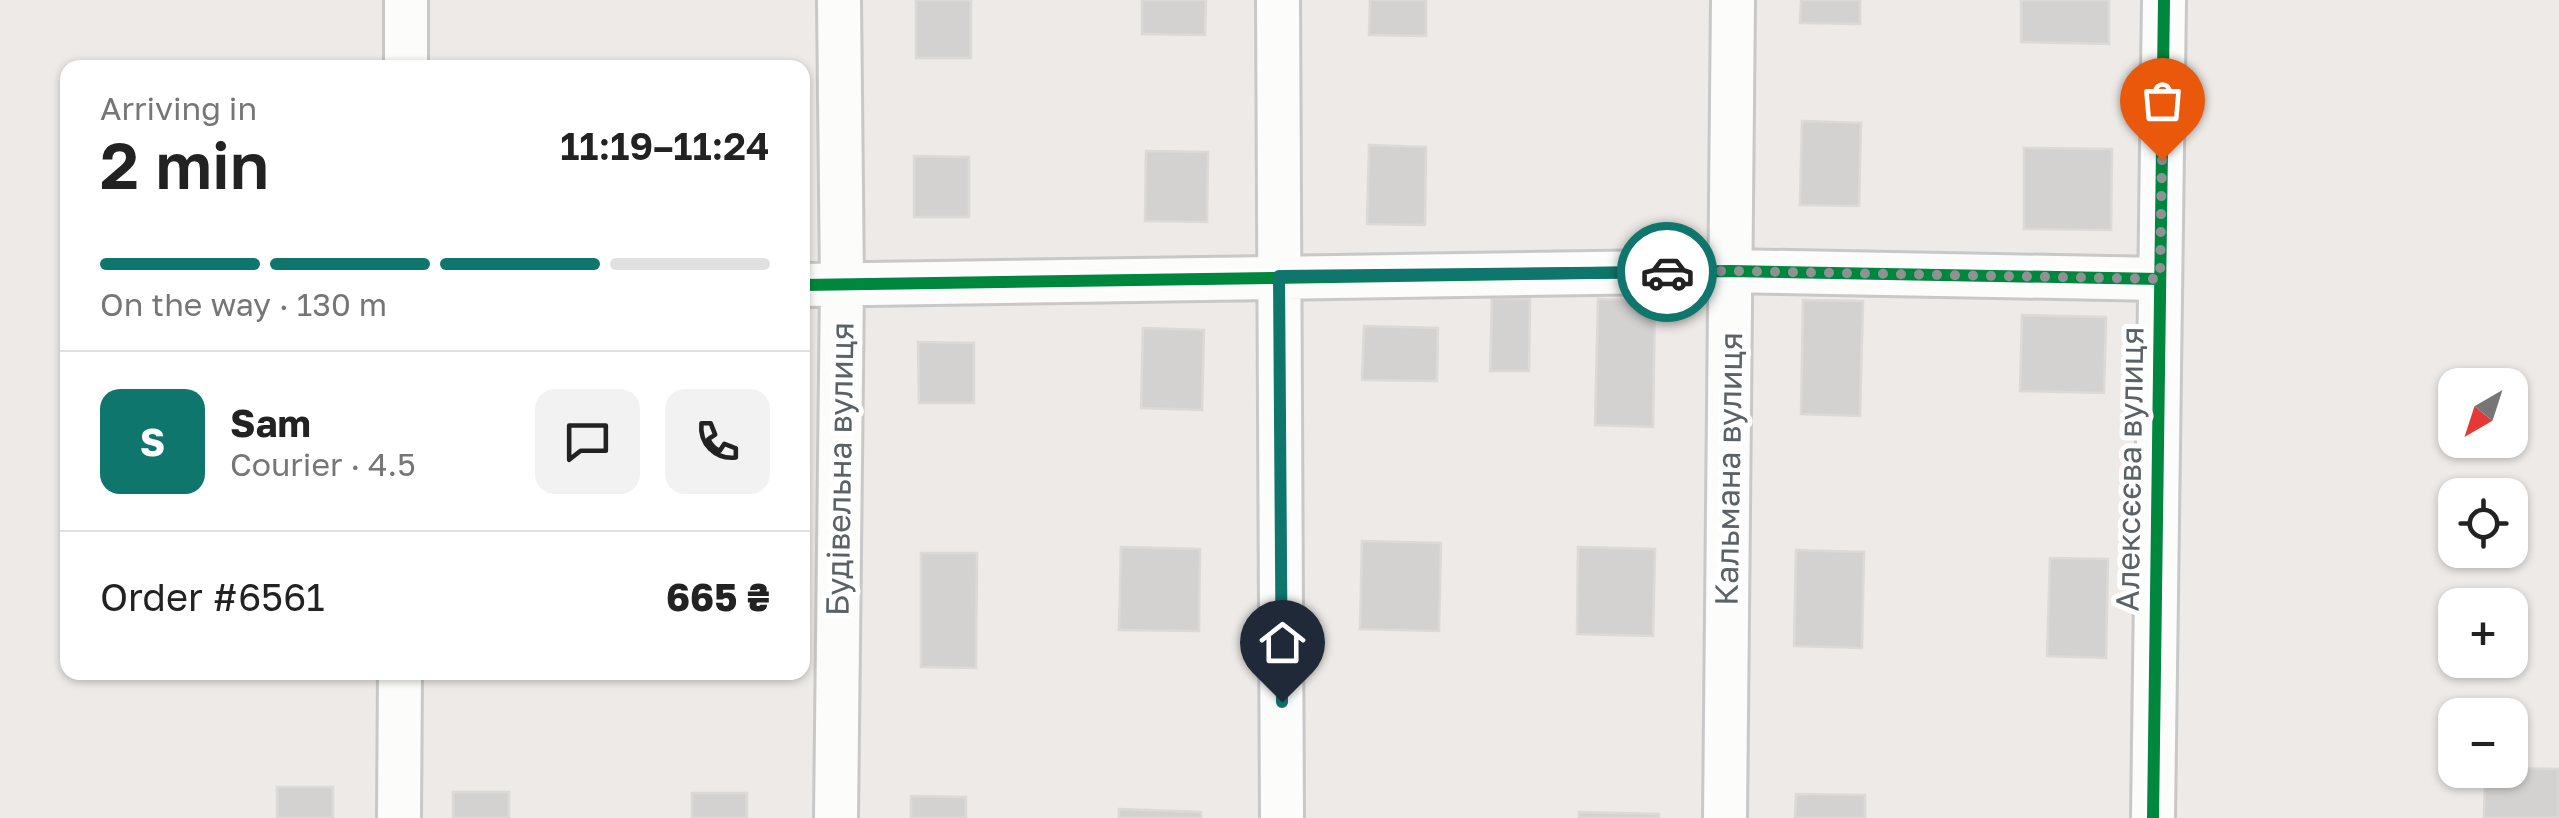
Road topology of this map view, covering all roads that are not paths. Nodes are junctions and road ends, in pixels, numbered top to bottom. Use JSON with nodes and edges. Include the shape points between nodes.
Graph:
{"nodes":[{"id":1,"x":406,"y":0,"type":"edge"},
{"id":2,"x":840,"y":0,"type":"edge"},
{"id":3,"x":1278,"y":0,"type":"edge"},
{"id":4,"x":1733,"y":0,"type":"edge"},
{"id":5,"x":2164,"y":0,"type":"edge"},
{"id":6,"x":406,"y":60,"type":"edge"},
{"id":7,"x":1731,"y":271,"type":"junction"},
{"id":8,"x":1279,"y":276,"type":"junction"},
{"id":9,"x":2160,"y":279,"type":"junction"},
{"id":10,"x":822,"y":285,"type":"edge"},
{"id":11,"x":400,"y":680,"type":"edge"},
{"id":12,"x":399,"y":818,"type":"edge"},
{"id":13,"x":836,"y":818,"type":"edge"},
{"id":14,"x":1282,"y":818,"type":"edge"},
{"id":15,"x":1726,"y":818,"type":"edge"},
{"id":16,"x":2152,"y":818,"type":"edge"}],
"edges":[{"from":1,"to":6,"type":"street"},
{"from":2,"to":10,"type":"street","name":"Будівельна вулиця"},
{"from":3,"to":8,"type":"street"},
{"from":4,"to":7,"type":"street","name":"Кальмана вулиця"},
{"from":5,"to":9,"type":"street","name":"Алексєєва вулиця"},
{"from":7,"to":8,"type":"street"},
{"from":7,"to":9,"type":"street"},
{"from":7,"to":15,"type":"street","name":"Кальмана вулиця"},
{"from":8,"to":10,"type":"street"},
{"from":8,"to":14,"type":"street"},
{"from":9,"to":16,"type":"street","name":"Алексєєва вулиця"},
{"from":10,"to":13,"type":"street","name":"Будівельна вулиця"},
{"from":11,"to":12,"type":"street"}]}
